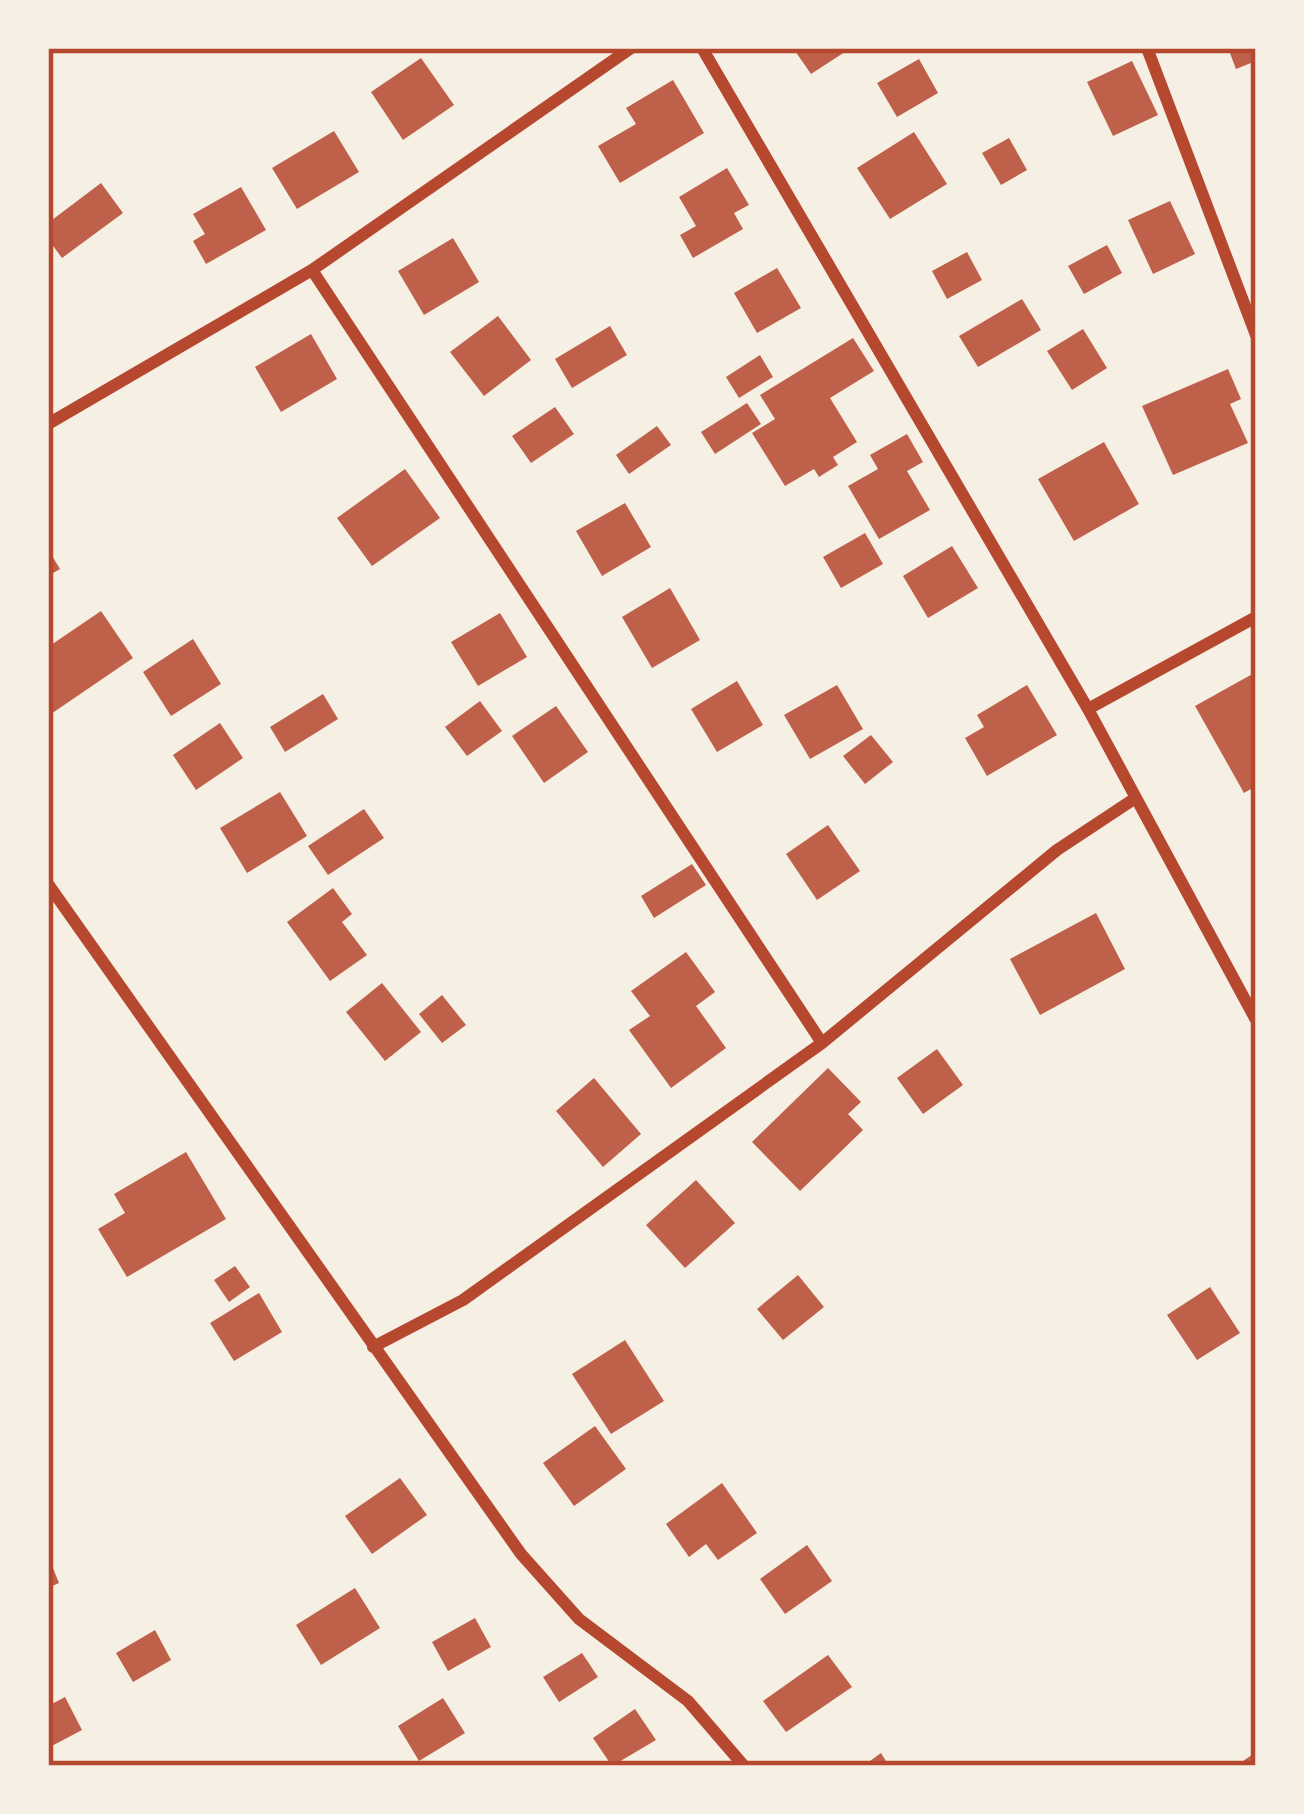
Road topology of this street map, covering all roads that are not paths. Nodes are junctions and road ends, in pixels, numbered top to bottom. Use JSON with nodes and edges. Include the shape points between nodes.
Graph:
{"nodes":[{"id":1,"x":631,"y":48,"type":"edge"},
{"id":2,"x":702,"y":48,"type":"edge"},
{"id":3,"x":1147,"y":48,"type":"edge"},
{"id":4,"x":312,"y":270,"type":"junction"},
{"id":5,"x":1256,"y":335,"type":"edge"},
{"id":6,"x":48,"y":424,"type":"edge"},
{"id":7,"x":1256,"y":617,"type":"edge"},
{"id":8,"x":1088,"y":709,"type":"junction"},
{"id":9,"x":1134,"y":799,"type":"junction"},
{"id":10,"x":48,"y":884,"type":"edge"},
{"id":11,"x":1256,"y":1020,"type":"edge"},
{"id":12,"x":822,"y":1043,"type":"junction"},
{"id":13,"x":373,"y":1347,"type":"junction"},
{"id":14,"x":744,"y":1766,"type":"edge"}],
"edges":[{"from":1,"to":4,"type":"street"},
{"from":2,"to":8,"type":"street"},
{"from":3,"to":5,"type":"street"},
{"from":4,"to":6,"type":"street"},
{"from":4,"to":12,"type":"street"},
{"from":7,"to":8,"type":"street"},
{"from":8,"to":9,"type":"street"},
{"from":9,"to":11,"type":"street"},
{"from":9,"to":12,"type":"street","via":[[1057,850]]},
{"from":10,"to":13,"type":"street"},
{"from":12,"to":13,"type":"street","via":[[463,1300]]},
{"from":13,"to":14,"type":"street","via":[[561,1601],[688,1701]]}]}
